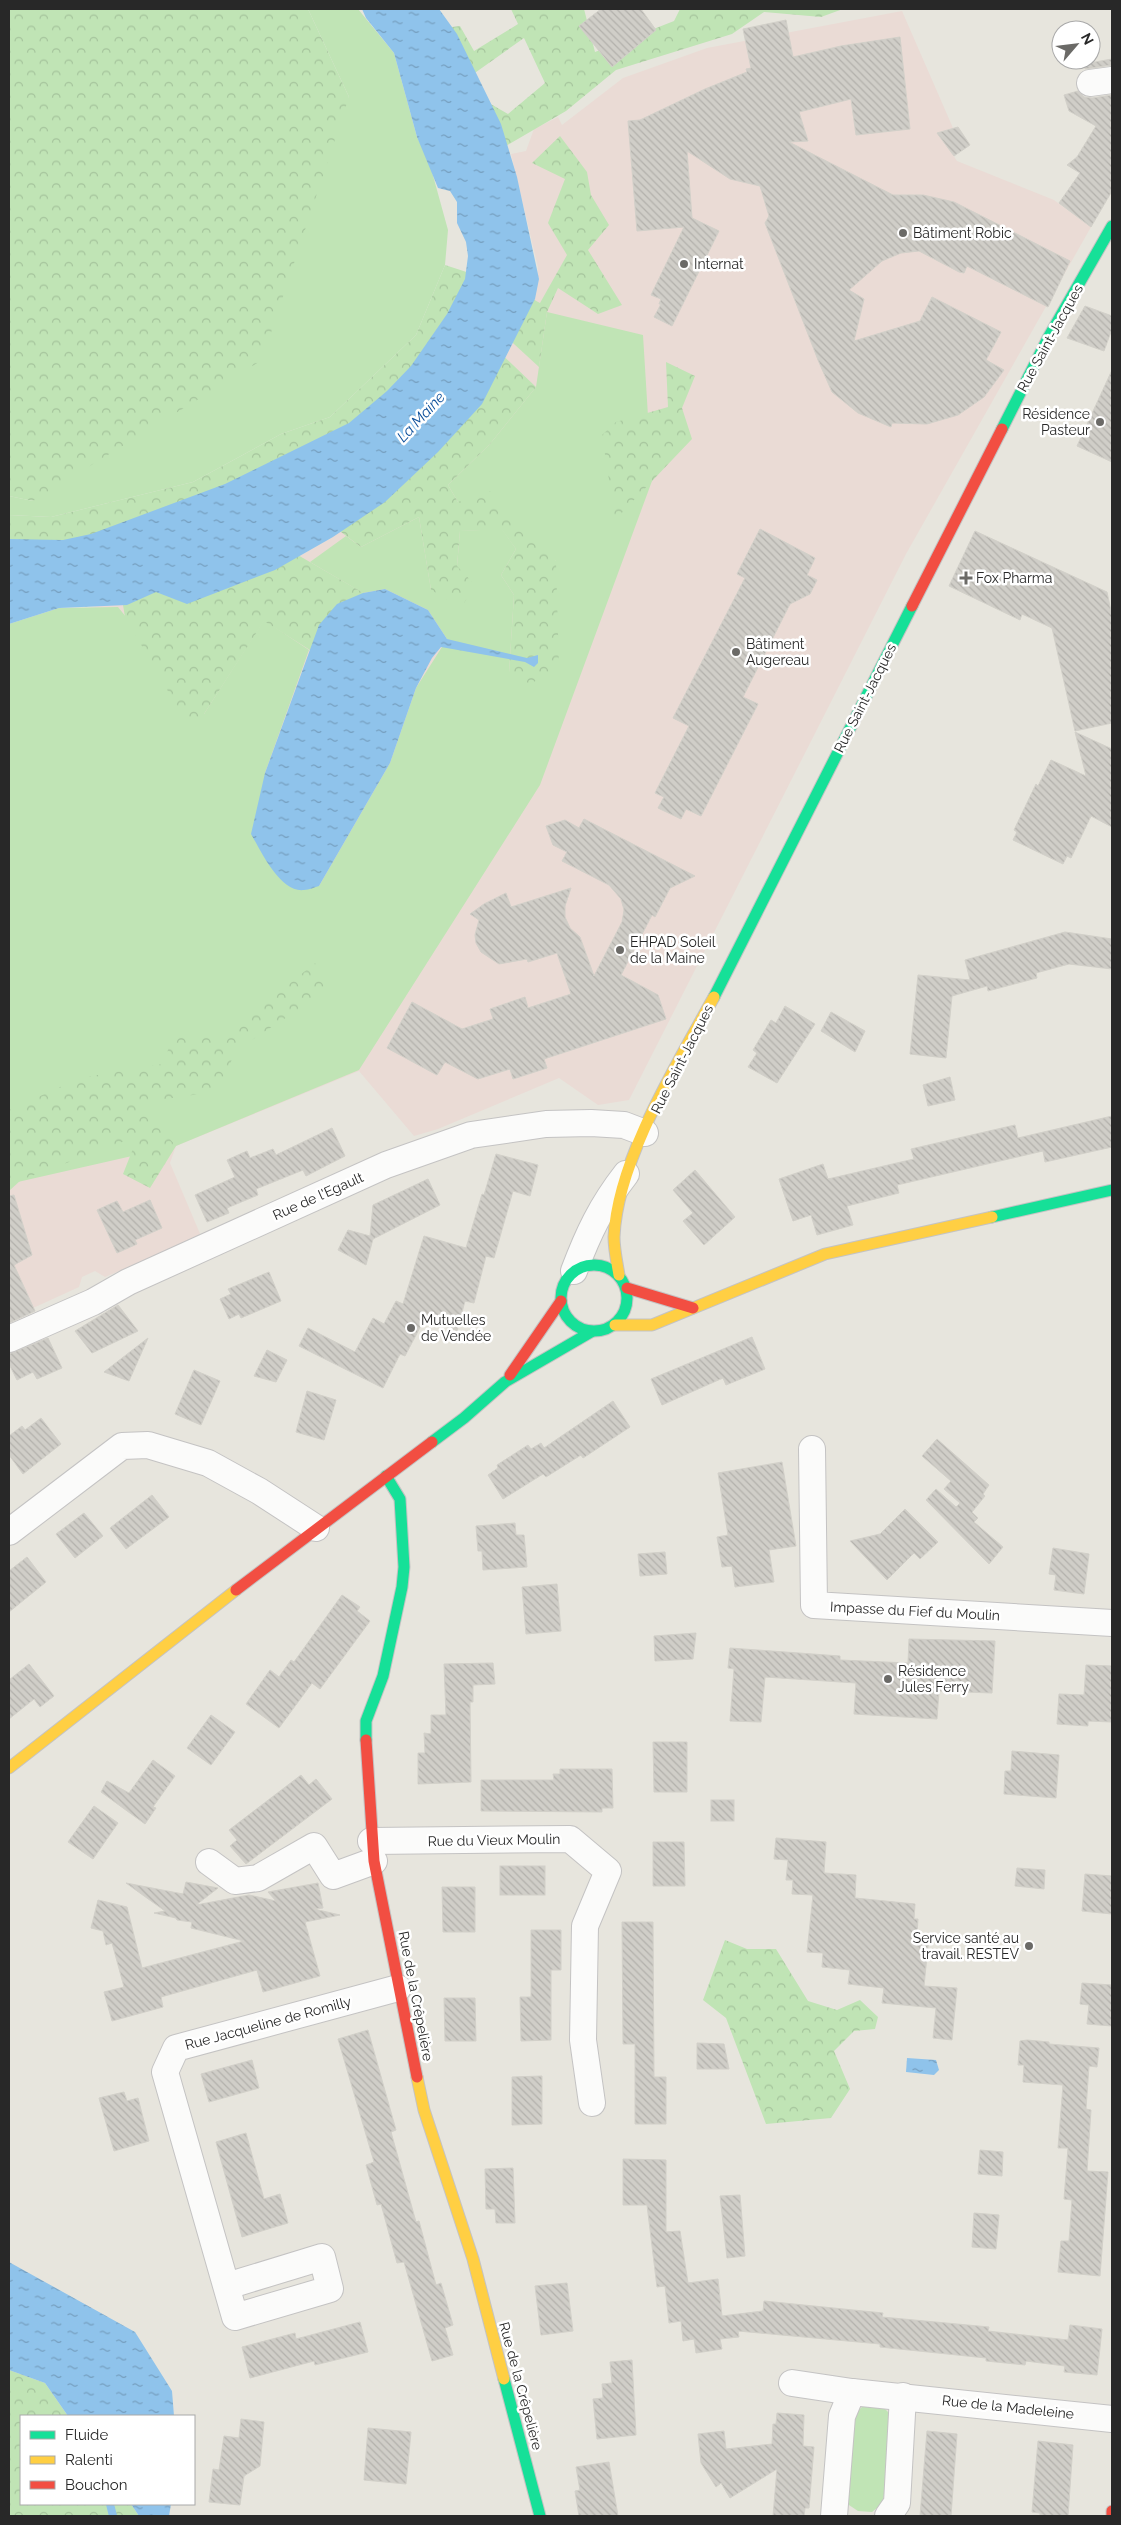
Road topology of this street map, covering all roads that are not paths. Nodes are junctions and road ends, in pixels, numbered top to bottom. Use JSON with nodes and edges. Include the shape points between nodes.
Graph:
{"nodes":[{"id":1,"x":1112,"y":226,"type":"edge"},
{"id":2,"x":645,"y":1133,"type":"junction"},
{"id":3,"x":626,"y":1174,"type":"junction"},
{"id":4,"x":1112,"y":1190,"type":"edge"},
{"id":5,"x":574,"y":1271,"type":"junction"},
{"id":6,"x":619,"y":1275,"type":"junction"},
{"id":7,"x":627,"y":1288,"type":"junction"},
{"id":8,"x":561,"y":1301,"type":"junction"},
{"id":9,"x":693,"y":1308,"type":"junction"},
{"id":10,"x":615,"y":1325,"type":"junction"},
{"id":11,"x":591,"y":1332,"type":"junction"},
{"id":12,"x":9,"y":1339,"type":"edge"},
{"id":13,"x":505,"y":1382,"type":"junction"},
{"id":14,"x":812,"y":1449,"type":"dead end"},
{"id":15,"x":386,"y":1476,"type":"junction"},
{"id":16,"x":316,"y":1528,"type":"junction"},
{"id":17,"x":9,"y":1532,"type":"edge"},
{"id":18,"x":1112,"y":1623,"type":"edge"},
{"id":19,"x":9,"y":1768,"type":"edge"},
{"id":20,"x":373,"y":1851,"type":"junction"},
{"id":21,"x":209,"y":1862,"type":"dead end"},
{"id":22,"x":398,"y":1988,"type":"junction"},
{"id":23,"x":592,"y":2103,"type":"dead end"},
{"id":24,"x":227,"y":2286,"type":"dead end"},
{"id":25,"x":792,"y":2383,"type":"dead end"},
{"id":26,"x":852,"y":2392,"type":"junction"},
{"id":27,"x":903,"y":2396,"type":"junction"},
{"id":28,"x":1112,"y":2419,"type":"edge"},
{"id":29,"x":1112,"y":2511,"type":"edge"},
{"id":30,"x":540,"y":2516,"type":"edge"},
{"id":31,"x":834,"y":2516,"type":"edge"},
{"id":32,"x":888,"y":2516,"type":"edge"},
{"id":33,"x":1112,"y":2516,"type":"edge"}],
"edges":[{"from":1,"to":2,"type":"street","name":"Rue Saint-Jacques","via":[[1034,364],[718,989],[667,1083]]},
{"from":2,"to":3,"type":"street","name":"Rue Saint-Jacques"},
{"from":2,"to":12,"type":"street","name":"Rue de l'Egault","via":[[624,1125],[591,1123],[546,1124],[471,1135],[386,1165]]},
{"from":3,"to":5,"type":"street","name":"Rue Saint-Jacques","via":[[598,1213]]},
{"from":3,"to":6,"type":"street","name":"Rue Saint-Jacques","via":[[614,1239]]},
{"from":4,"to":9,"type":"street","via":[[825,1254]]},
{"from":5,"to":6,"type":"street","via":[[583,1266],[597,1265]]},
{"from":5,"to":8,"type":"street","via":[[566,1279]]},
{"from":6,"to":7,"type":"street"},
{"from":7,"to":9,"type":"street"},
{"from":7,"to":10,"type":"street","via":[[627,1308]]},
{"from":8,"to":11,"type":"street","via":[[570,1322]]},
{"from":8,"to":13,"type":"street"},
{"from":9,"to":10,"type":"street","via":[[652,1325]]},
{"from":10,"to":11,"type":"street"},
{"from":11,"to":13,"type":"street"},
{"from":13,"to":15,"type":"street","via":[[464,1418]]},
{"from":14,"to":18,"type":"street","name":"Impasse du Fief du Moulin","via":[[814,1605]]},
{"from":15,"to":16,"type":"street"},
{"from":15,"to":20,"type":"street","name":"Rue de la Crêpelière","via":[[400,1499],[404,1567],[383,1676],[366,1721]]},
{"from":16,"to":17,"type":"street","via":[[208,1462],[148,1445],[122,1446]]},
{"from":16,"to":19,"type":"street"},
{"from":20,"to":21,"type":"street","via":[[333,1876],[314,1846],[258,1878],[235,1881]]},
{"from":20,"to":22,"type":"street","name":"Rue de la Crêpelière"},
{"from":20,"to":23,"type":"street","name":"Rue du Vieux Moulin","via":[[570,1839],[608,1871],[585,1926],[583,2040]]},
{"from":22,"to":24,"type":"street","name":"Rue Jacqueline de Romilly","via":[[176,2048],[165,2072]]},
{"from":22,"to":30,"type":"street","name":"Rue de la Crêpelière","via":[[424,2110],[473,2258]]},
{"from":25,"to":26,"type":"street","name":"Rue de la Madeleine"},
{"from":26,"to":27,"type":"street","name":"Rue de la Madeleine"},
{"from":26,"to":31,"type":"street","via":[[842,2416]]},
{"from":27,"to":28,"type":"street","name":"Rue de la Madeleine"},
{"from":27,"to":32,"type":"street","via":[[897,2504]]},
{"from":29,"to":33,"type":"street"}]}
